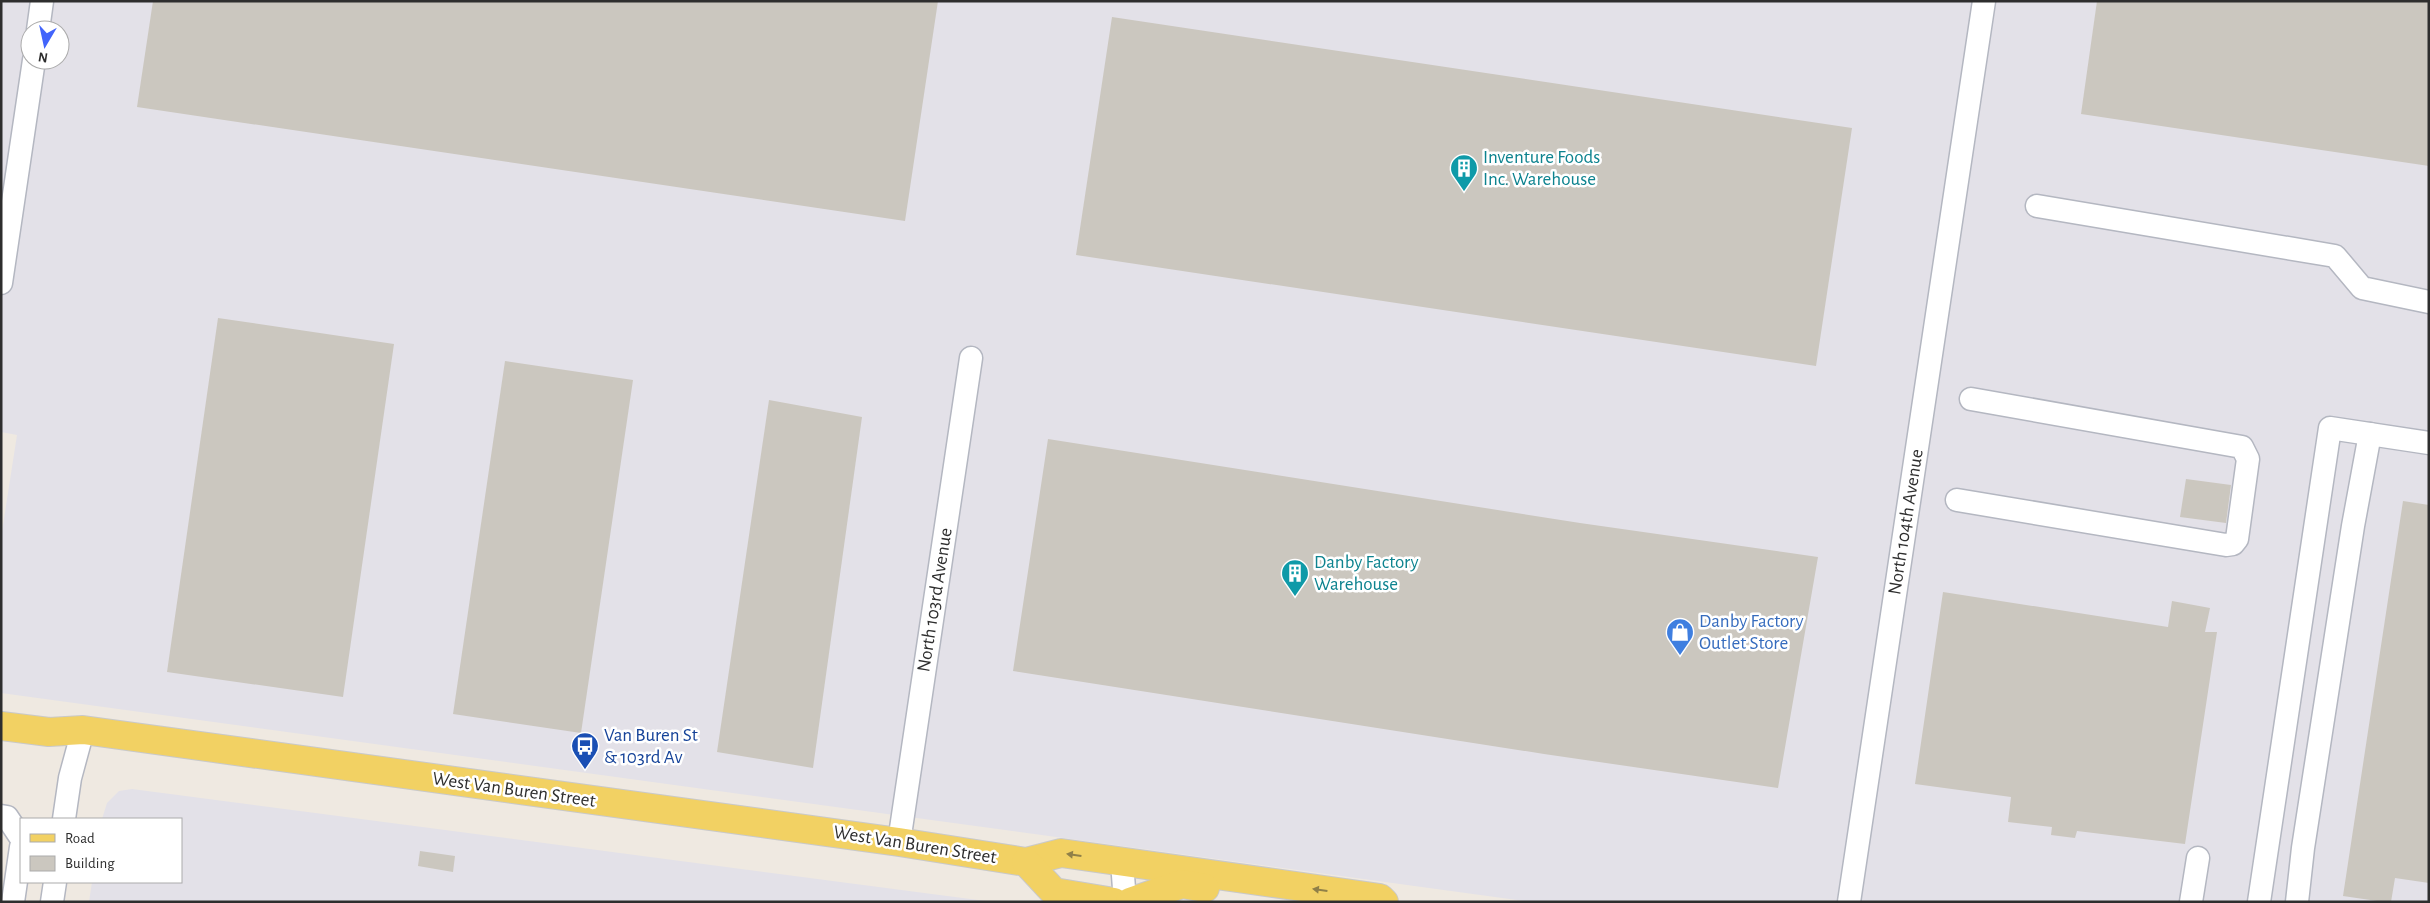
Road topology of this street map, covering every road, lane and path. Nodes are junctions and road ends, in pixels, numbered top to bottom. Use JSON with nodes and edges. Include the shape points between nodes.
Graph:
{"nodes":[{"id":1,"x":42,"y":1,"type":"edge"},
{"id":2,"x":1984,"y":1,"type":"edge"},
{"id":3,"x":39,"y":20,"type":"edge"},
{"id":4,"x":33,"y":70,"type":"edge"},
{"id":5,"x":2037,"y":206,"type":"dead end"},
{"id":6,"x":1,"y":283,"type":"edge"},
{"id":7,"x":2429,"y":302,"type":"edge"},
{"id":8,"x":971,"y":358,"type":"dead end"},
{"id":9,"x":1971,"y":399,"type":"dead end"},
{"id":10,"x":2370,"y":434,"type":"junction"},
{"id":11,"x":2429,"y":443,"type":"edge"},
{"id":12,"x":1957,"y":500,"type":"dead end"},
{"id":13,"x":1,"y":726,"type":"edge"},
{"id":14,"x":84,"y":730,"type":"junction"},
{"id":15,"x":1,"y":816,"type":"edge"},
{"id":16,"x":64,"y":818,"type":"edge"},
{"id":17,"x":20,"y":836,"type":"edge"},
{"id":18,"x":899,"y":842,"type":"junction"},
{"id":19,"x":20,"y":853,"type":"edge"},
{"id":20,"x":2198,"y":858,"type":"dead end"},
{"id":21,"x":1026,"y":862,"type":"junction"},
{"id":22,"x":1122,"y":862,"type":"junction"},
{"id":23,"x":55,"y":883,"type":"edge"},
{"id":24,"x":1292,"y":886,"type":"junction"},
{"id":25,"x":13,"y":902,"type":"edge"},
{"id":26,"x":52,"y":902,"type":"edge"},
{"id":27,"x":1114,"y":902,"type":"edge"},
{"id":28,"x":1125,"y":902,"type":"edge"},
{"id":29,"x":1130,"y":902,"type":"edge"},
{"id":30,"x":1140,"y":902,"type":"edge"},
{"id":31,"x":1194,"y":902,"type":"edge"},
{"id":32,"x":1384,"y":902,"type":"edge"},
{"id":33,"x":1849,"y":902,"type":"edge"},
{"id":34,"x":2191,"y":902,"type":"edge"},
{"id":35,"x":2258,"y":902,"type":"edge"},
{"id":36,"x":2297,"y":902,"type":"edge"}],
"edges":[{"from":1,"to":3,"type":"street"},
{"from":2,"to":33,"type":"street","name":"North 104th Avenue"},
{"from":4,"to":6,"type":"street"},
{"from":5,"to":7,"type":"street","via":[[2335,256],[2362,288]]},
{"from":8,"to":18,"type":"street","name":"North 103rd Avenue"},
{"from":9,"to":12,"type":"street","via":[[2242,447],[2248,459],[2237,539],[2226,545]]},
{"from":10,"to":11,"type":"street"},
{"from":10,"to":35,"type":"street","via":[[2330,428]]},
{"from":10,"to":36,"type":"street","via":[[2348,555]]},
{"from":13,"to":14,"type":"main road","name":"West Van Buren Street","via":[[50,732]]},
{"from":14,"to":16,"type":"street","via":[[70,778]]},
{"from":14,"to":18,"type":"main road","name":"West Van Buren Street"},
{"from":15,"to":17,"type":"street","via":[[8,817]]},
{"from":18,"to":21,"type":"main road","name":"West Van Buren Street"},
{"from":19,"to":25,"type":"street"},
{"from":20,"to":34,"type":"street"},
{"from":22,"to":21,"type":"main road","name":"West Van Buren Street","one_way":true,"via":[[1061,853]]},
{"from":21,"to":27,"type":"main road","via":[[1054,892]]},
{"from":22,"to":24,"type":"main road","name":"West Van Buren Street"},
{"from":22,"to":28,"type":"street"},
{"from":23,"to":26,"type":"street"},
{"from":24,"to":29,"type":"main road","via":[[1269,896],[1182,884]]},
{"from":32,"to":24,"type":"main road","name":"West Van Buren Street","one_way":true,"via":[[1380,898]]},
{"from":30,"to":31,"type":"main road","via":[[1160,899]]}]}
